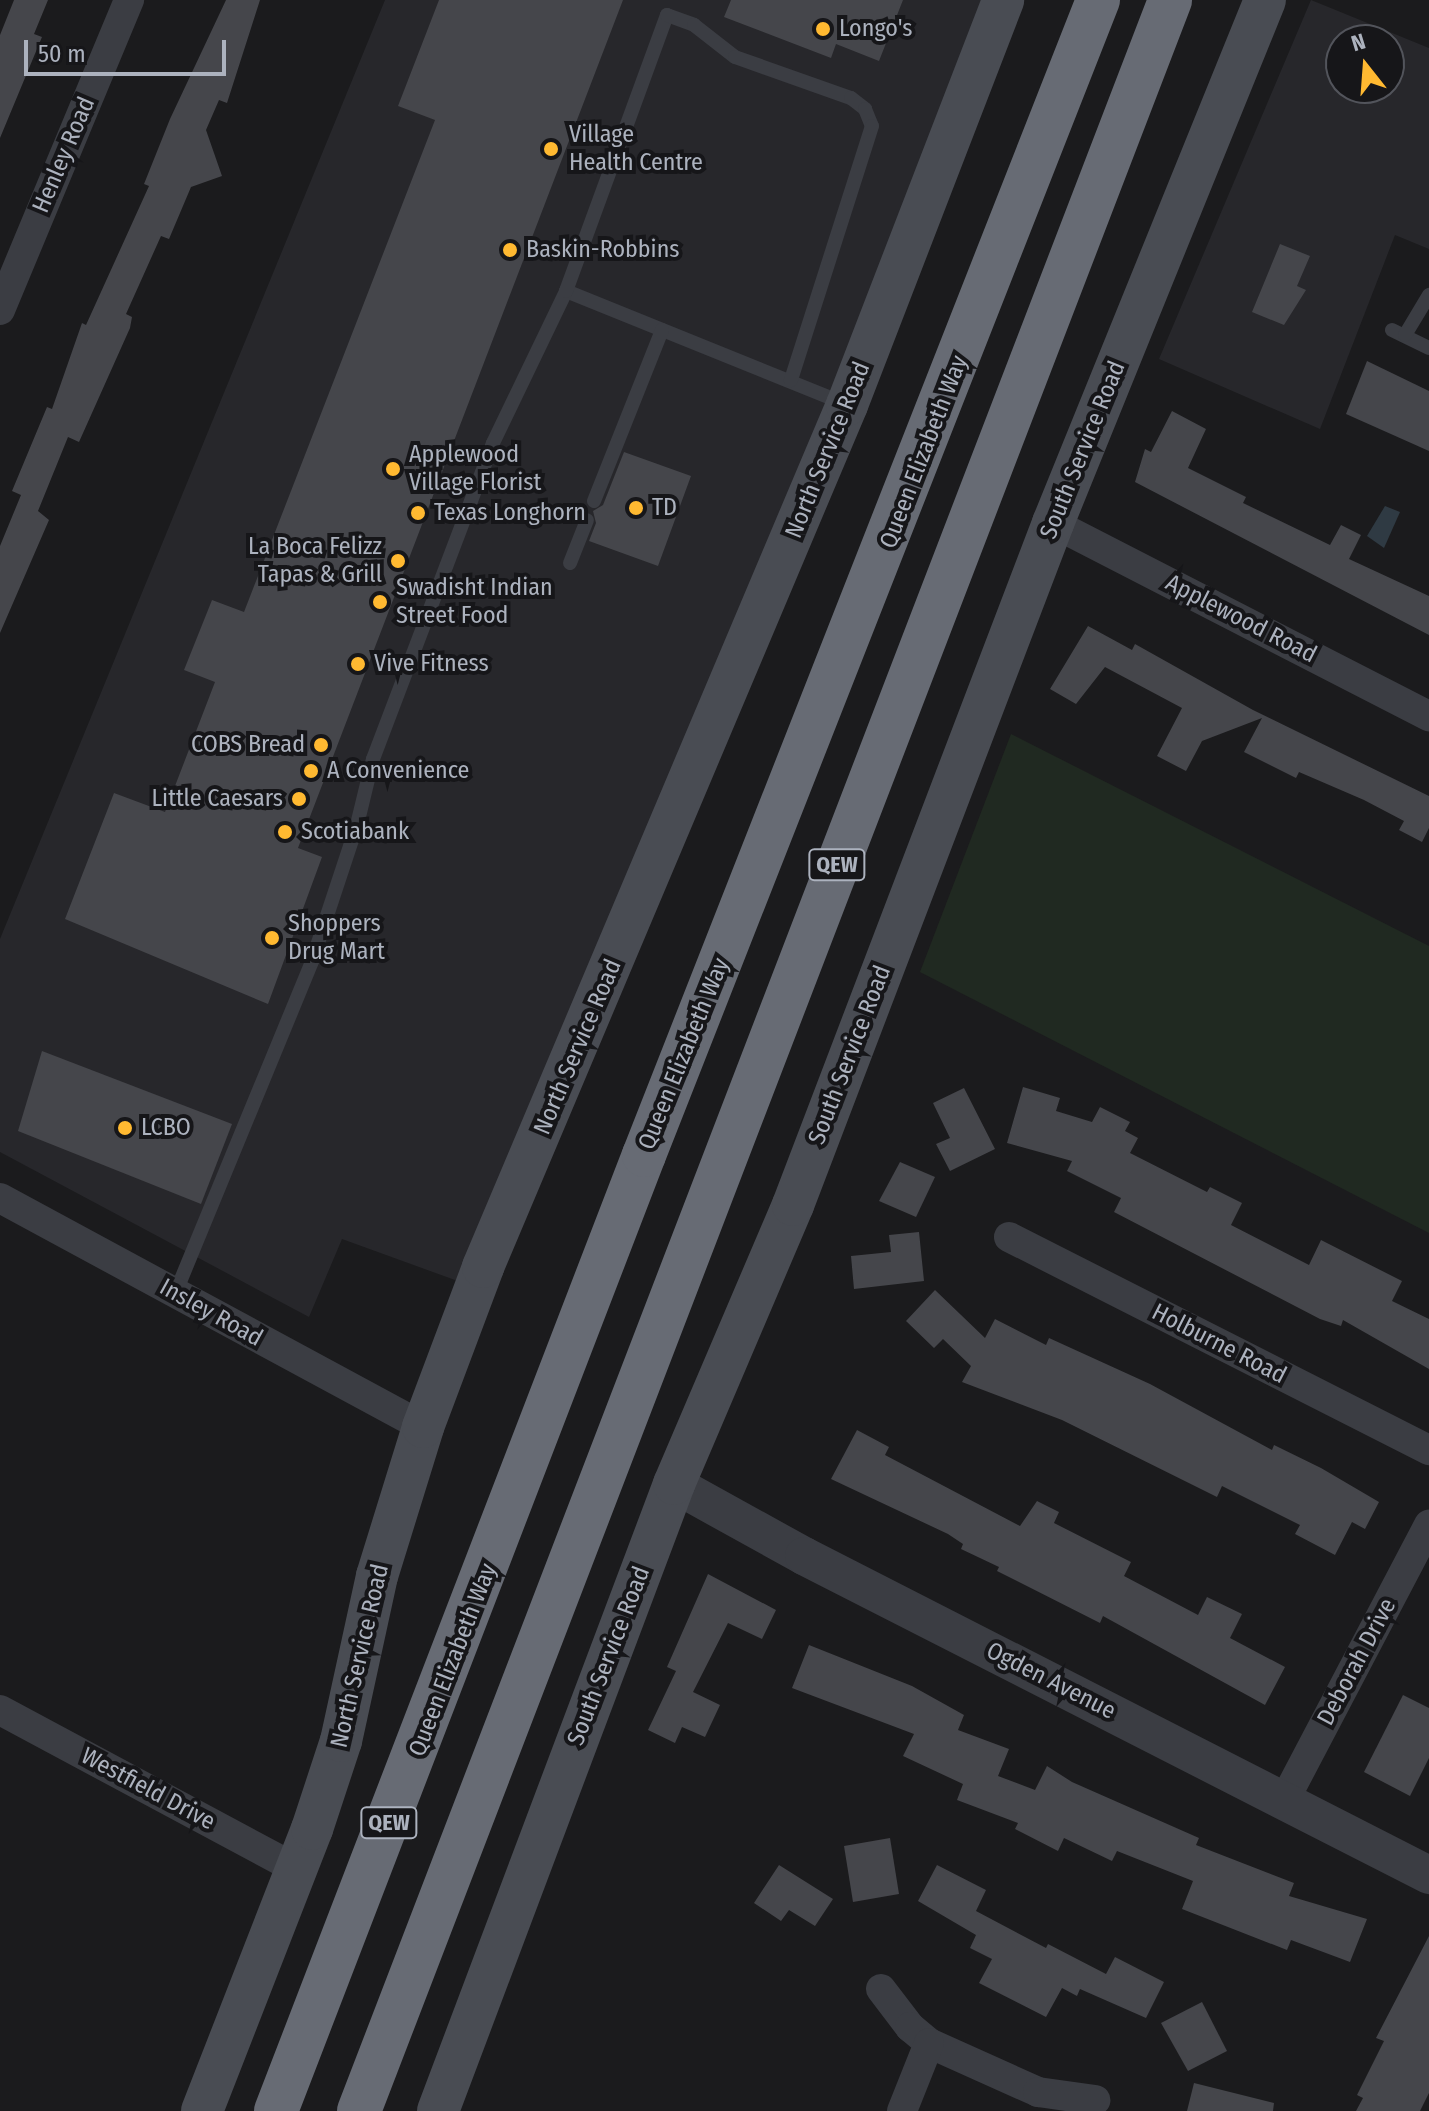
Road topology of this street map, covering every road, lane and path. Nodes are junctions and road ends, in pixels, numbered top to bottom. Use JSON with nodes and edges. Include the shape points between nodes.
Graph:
{"nodes":[{"id":1,"x":129,"y":0,"type":"edge"},
{"id":2,"x":1003,"y":0,"type":"edge"},
{"id":3,"x":1098,"y":0,"type":"edge"},
{"id":4,"x":1170,"y":0,"type":"edge"},
{"id":5,"x":1265,"y":0,"type":"edge"},
{"id":6,"x":566,"y":291,"type":"junction"},
{"id":7,"x":1429,"y":295,"type":"edge"},
{"id":8,"x":0,"y":310,"type":"edge"},
{"id":9,"x":662,"y":330,"type":"junction"},
{"id":10,"x":1429,"y":348,"type":"edge"},
{"id":11,"x":791,"y":380,"type":"junction"},
{"id":12,"x":847,"y":405,"type":"junction"},
{"id":13,"x":594,"y":501,"type":"dead end"},
{"id":14,"x":587,"y":520,"type":"dead end"},
{"id":15,"x":1053,"y":523,"type":"junction"},
{"id":16,"x":570,"y":563,"type":"dead end"},
{"id":17,"x":1429,"y":716,"type":"edge"},
{"id":18,"x":0,"y":1198,"type":"edge"},
{"id":19,"x":1009,"y":1237,"type":"dead end"},
{"id":20,"x":175,"y":1294,"type":"junction"},
{"id":21,"x":423,"y":1427,"type":"junction"},
{"id":22,"x":1429,"y":1450,"type":"edge"},
{"id":23,"x":674,"y":1484,"type":"junction"},
{"id":24,"x":1429,"y":1525,"type":"edge"},
{"id":25,"x":0,"y":1710,"type":"edge"},
{"id":26,"x":1285,"y":1799,"type":"junction"},
{"id":27,"x":295,"y":1868,"type":"junction"},
{"id":28,"x":1429,"y":1875,"type":"edge"},
{"id":29,"x":881,"y":1989,"type":"dead end"},
{"id":30,"x":929,"y":2043,"type":"junction"},
{"id":31,"x":1095,"y":2100,"type":"dead end"},
{"id":32,"x":202,"y":2111,"type":"edge"},
{"id":33,"x":276,"y":2111,"type":"edge"},
{"id":34,"x":359,"y":2111,"type":"edge"},
{"id":35,"x":438,"y":2111,"type":"edge"},
{"id":36,"x":902,"y":2111,"type":"edge"}],
"edges":[{"from":1,"to":8,"type":"street","name":"Henley Road"},
{"from":2,"to":12,"type":"main road","name":"North Service Road"},
{"from":3,"to":33,"type":"highway","name":"Queen Elizabeth Way","number":"QEW"},
{"from":4,"to":34,"type":"highway","number":"QEW"},
{"from":5,"to":15,"type":"main road","name":"South Service Road"},
{"from":6,"to":9,"type":"lane"},
{"from":6,"to":11,"type":"lane","via":[[667,15],[694,25],[735,57],[851,98],[865,109],[872,126]]},
{"from":6,"to":20,"type":"lane","via":[[493,443],[373,759],[312,961]]},
{"from":7,"to":10,"type":"lane","via":[[1399,333]]},
{"from":9,"to":11,"type":"lane"},
{"from":9,"to":13,"type":"lane"},
{"from":11,"to":12,"type":"lane"},
{"from":12,"to":21,"type":"main road","name":"North Service Road","via":[[483,1267]]},
{"from":14,"to":16,"type":"lane"},
{"from":15,"to":17,"type":"street","name":"Applewood Road"},
{"from":15,"to":23,"type":"main road","name":"South Service Road","via":[[793,1205]]},
{"from":18,"to":20,"type":"street","name":"Insley Road"},
{"from":19,"to":22,"type":"street","name":"Holburne Road"},
{"from":20,"to":21,"type":"street","name":"Insley Road"},
{"from":21,"to":27,"type":"main road","name":"North Service Road","via":[[377,1576],[341,1741]]},
{"from":23,"to":26,"type":"street","name":"Ogden Avenue","via":[[804,1556]]},
{"from":23,"to":35,"type":"main road","name":"South Service Road"},
{"from":24,"to":26,"type":"street","name":"Deborah Drive"},
{"from":25,"to":27,"type":"street","name":"Westfield Drive"},
{"from":26,"to":28,"type":"street","name":"Ogden Avenue"},
{"from":27,"to":32,"type":"main road","name":"North Service Road"},
{"from":29,"to":30,"type":"street"},
{"from":30,"to":31,"type":"street","via":[[1038,2092]]},
{"from":30,"to":36,"type":"street"}]}
